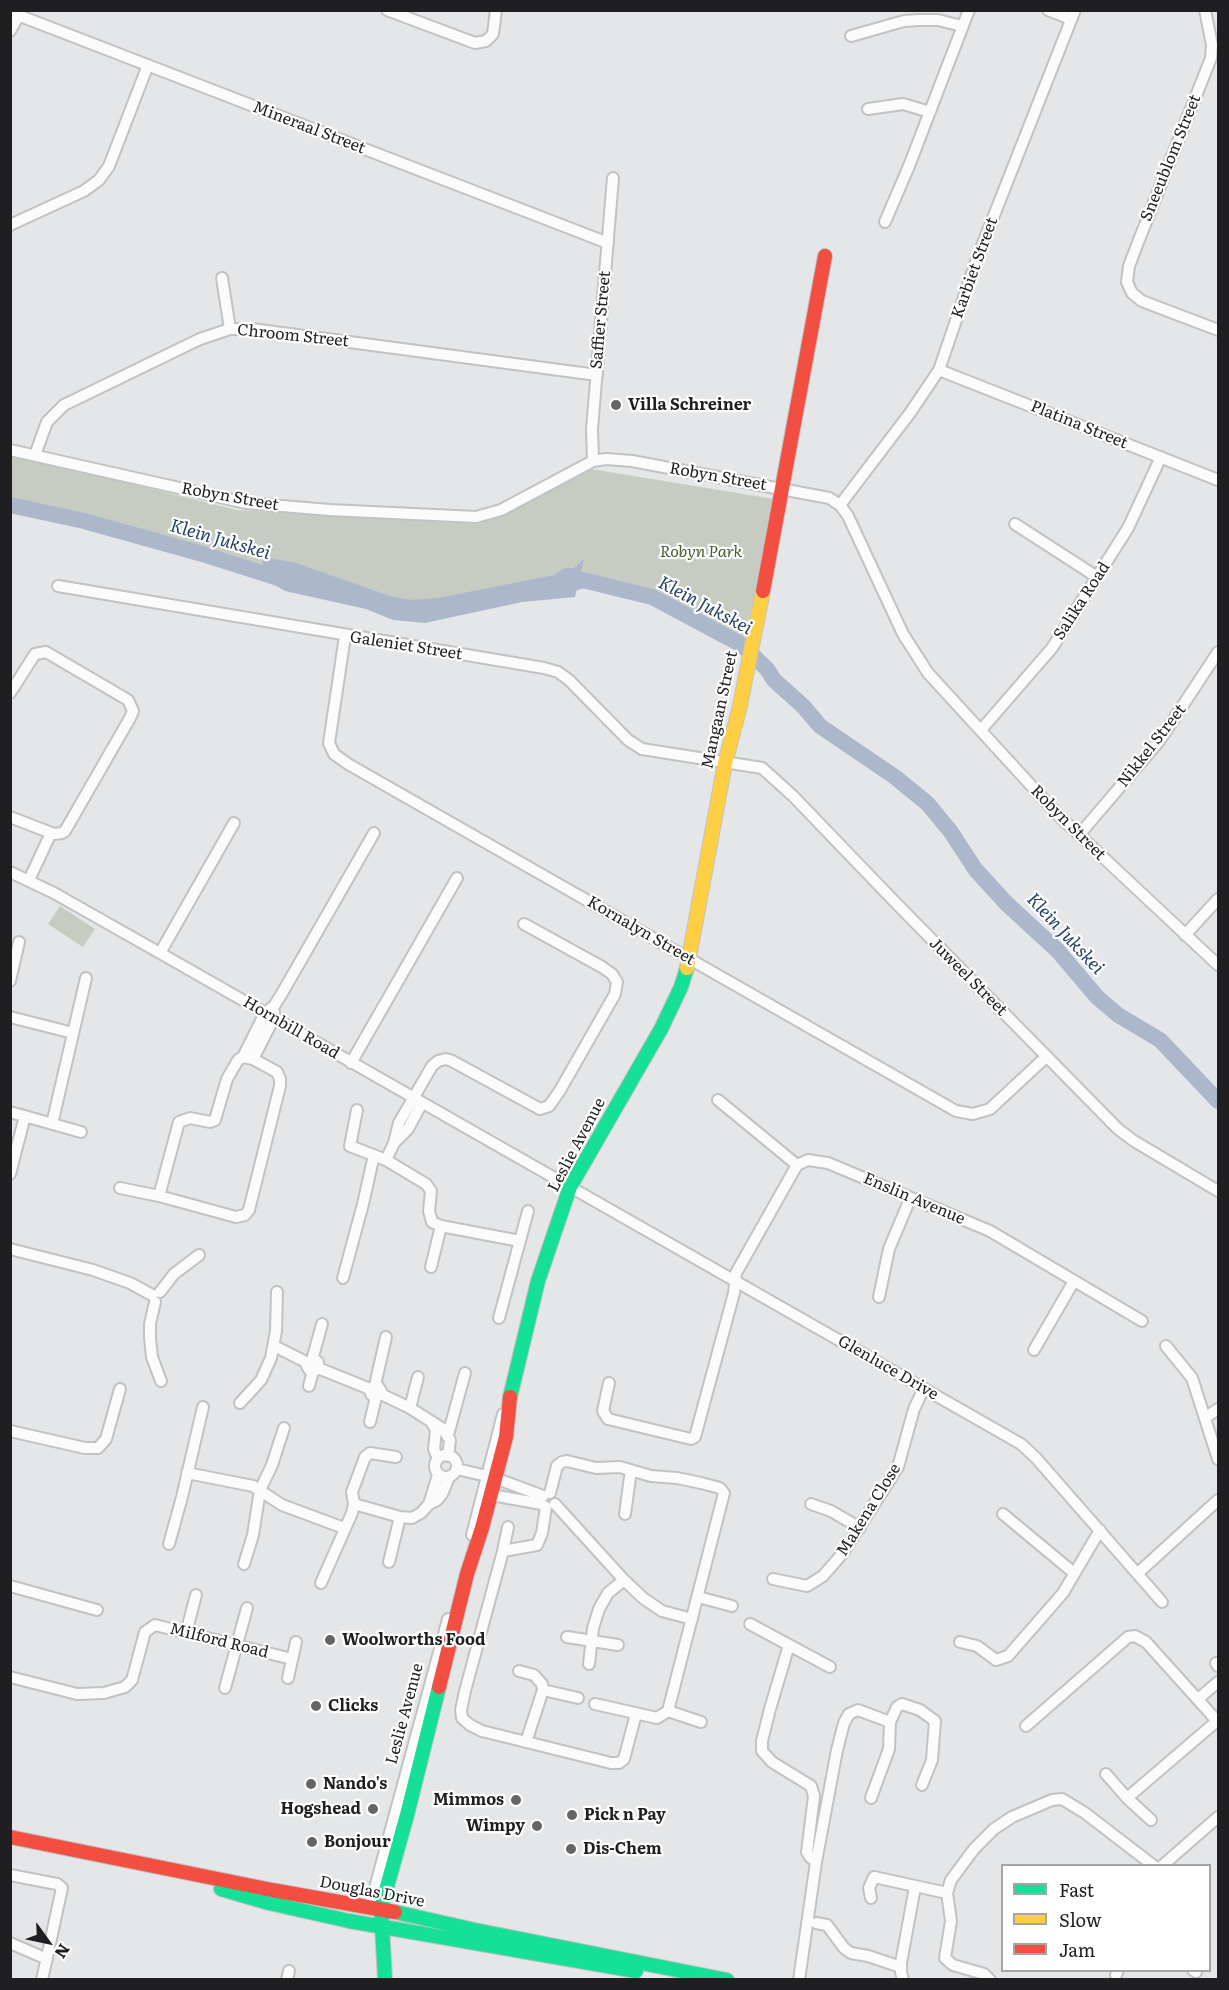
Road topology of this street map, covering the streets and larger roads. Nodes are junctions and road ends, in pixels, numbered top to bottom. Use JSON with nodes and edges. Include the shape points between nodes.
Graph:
{"nodes":[{"id":1,"x":387,"y":10,"type":"edge"},
{"id":2,"x":496,"y":10,"type":"edge"},
{"id":3,"x":969,"y":10,"type":"edge"},
{"id":4,"x":1048,"y":10,"type":"edge"},
{"id":5,"x":1205,"y":10,"type":"edge"},
{"id":6,"x":15,"y":13,"type":"edge"},
{"id":7,"x":1073,"y":15,"type":"edge"},
{"id":8,"x":962,"y":26,"type":"junction"},
{"id":9,"x":10,"y":31,"type":"edge"},
{"id":10,"x":851,"y":36,"type":"dead end"},
{"id":11,"x":148,"y":65,"type":"junction"},
{"id":12,"x":868,"y":109,"type":"dead end"},
{"id":13,"x":930,"y":112,"type":"junction"},
{"id":14,"x":613,"y":178,"type":"dead end"},
{"id":15,"x":885,"y":222,"type":"dead end"},
{"id":16,"x":10,"y":225,"type":"edge"},
{"id":17,"x":608,"y":243,"type":"junction"},
{"id":18,"x":825,"y":256,"type":"dead end"},
{"id":19,"x":222,"y":278,"type":"dead end"},
{"id":20,"x":230,"y":329,"type":"junction"},
{"id":21,"x":1218,"y":330,"type":"edge"},
{"id":22,"x":939,"y":370,"type":"junction"},
{"id":23,"x":597,"y":375,"type":"junction"},
{"id":24,"x":10,"y":450,"type":"edge"},
{"id":25,"x":35,"y":455,"type":"junction"},
{"id":26,"x":1161,"y":458,"type":"junction"},
{"id":27,"x":593,"y":461,"type":"junction"},
{"id":28,"x":1218,"y":480,"type":"edge"},
{"id":29,"x":783,"y":488,"type":"junction"},
{"id":30,"x":840,"y":505,"type":"junction"},
{"id":31,"x":1015,"y":524,"type":"dead end"},
{"id":32,"x":1097,"y":578,"type":"junction"},
{"id":33,"x":58,"y":586,"type":"dead end"},
{"id":34,"x":345,"y":636,"type":"junction"},
{"id":35,"x":1218,"y":652,"type":"edge"},
{"id":36,"x":10,"y":693,"type":"edge"},
{"id":37,"x":981,"y":730,"type":"junction"},
{"id":38,"x":725,"y":763,"type":"junction"},
{"id":39,"x":10,"y":817,"type":"edge"},
{"id":40,"x":234,"y":823,"type":"dead end"},
{"id":41,"x":51,"y":833,"type":"junction"},
{"id":42,"x":374,"y":833,"type":"dead end"},
{"id":43,"x":1078,"y":835,"type":"junction"},
{"id":44,"x":12,"y":873,"type":"edge"},
{"id":45,"x":457,"y":878,"type":"dead end"},
{"id":46,"x":29,"y":880,"type":"junction"},
{"id":47,"x":10,"y":885,"type":"edge"},
{"id":48,"x":1218,"y":899,"type":"edge"},
{"id":49,"x":524,"y":924,"type":"dead end"},
{"id":50,"x":1185,"y":935,"type":"junction"},
{"id":51,"x":20,"y":942,"type":"dead end"},
{"id":52,"x":160,"y":953,"type":"junction"},
{"id":53,"x":689,"y":960,"type":"junction"},
{"id":54,"x":1218,"y":965,"type":"edge"},
{"id":55,"x":86,"y":978,"type":"dead end"},
{"id":56,"x":10,"y":981,"type":"edge"},
{"id":57,"x":271,"y":1012,"type":"junction"},
{"id":58,"x":10,"y":1017,"type":"edge"},
{"id":59,"x":73,"y":1034,"type":"junction"},
{"id":60,"x":1046,"y":1057,"type":"junction"},
{"id":61,"x":248,"y":1058,"type":"junction"},
{"id":62,"x":351,"y":1063,"type":"junction"},
{"id":63,"x":417,"y":1100,"type":"junction"},
{"id":64,"x":718,"y":1100,"type":"dead end"},
{"id":65,"x":357,"y":1110,"type":"dead end"},
{"id":66,"x":10,"y":1112,"type":"edge"},
{"id":67,"x":25,"y":1116,"type":"junction"},
{"id":68,"x":52,"y":1124,"type":"junction"},
{"id":69,"x":81,"y":1132,"type":"dead end"},
{"id":70,"x":374,"y":1155,"type":"junction"},
{"id":71,"x":386,"y":1160,"type":"junction"},
{"id":72,"x":797,"y":1165,"type":"junction"},
{"id":73,"x":10,"y":1174,"type":"edge"},
{"id":74,"x":570,"y":1187,"type":"junction"},
{"id":75,"x":120,"y":1188,"type":"dead end"},
{"id":76,"x":1218,"y":1191,"type":"edge"},
{"id":77,"x":159,"y":1196,"type":"junction"},
{"id":78,"x":910,"y":1199,"type":"junction"},
{"id":79,"x":528,"y":1212,"type":"dead end"},
{"id":80,"x":441,"y":1226,"type":"junction"},
{"id":81,"x":520,"y":1241,"type":"junction"},
{"id":82,"x":10,"y":1249,"type":"edge"},
{"id":83,"x":200,"y":1255,"type":"dead end"},
{"id":84,"x":431,"y":1267,"type":"dead end"},
{"id":85,"x":343,"y":1278,"type":"dead end"},
{"id":86,"x":735,"y":1281,"type":"junction"},
{"id":87,"x":1074,"y":1281,"type":"junction"},
{"id":88,"x":277,"y":1292,"type":"dead end"},
{"id":89,"x":156,"y":1296,"type":"junction"},
{"id":90,"x":879,"y":1297,"type":"dead end"},
{"id":91,"x":500,"y":1318,"type":"dead end"},
{"id":92,"x":1142,"y":1321,"type":"dead end"},
{"id":93,"x":322,"y":1324,"type":"dead end"},
{"id":94,"x":386,"y":1337,"type":"dead end"},
{"id":95,"x":274,"y":1346,"type":"junction"},
{"id":96,"x":1166,"y":1346,"type":"dead end"},
{"id":97,"x":1034,"y":1350,"type":"dead end"},
{"id":98,"x":313,"y":1365,"type":"junction"},
{"id":99,"x":465,"y":1373,"type":"dead end"},
{"id":100,"x":418,"y":1377,"type":"dead end"},
{"id":101,"x":161,"y":1381,"type":"dead end"},
{"id":102,"x":609,"y":1383,"type":"dead end"},
{"id":103,"x":309,"y":1386,"type":"dead end"},
{"id":104,"x":924,"y":1388,"type":"junction"},
{"id":105,"x":120,"y":1389,"type":"dead end"},
{"id":106,"x":375,"y":1391,"type":"junction"},
{"id":107,"x":240,"y":1403,"type":"dead end"},
{"id":108,"x":203,"y":1407,"type":"dead end"},
{"id":109,"x":410,"y":1408,"type":"junction"},
{"id":110,"x":1218,"y":1408,"type":"edge"},
{"id":111,"x":1206,"y":1416,"type":"junction"},
{"id":112,"x":370,"y":1422,"type":"dead end"},
{"id":113,"x":432,"y":1423,"type":"junction"},
{"id":114,"x":284,"y":1428,"type":"dead end"},
{"id":115,"x":10,"y":1431,"type":"edge"},
{"id":116,"x":448,"y":1435,"type":"junction"},
{"id":117,"x":396,"y":1457,"type":"dead end"},
{"id":118,"x":443,"y":1457,"type":"junction"},
{"id":119,"x":1218,"y":1459,"type":"edge"},
{"id":120,"x":631,"y":1470,"type":"junction"},
{"id":121,"x":187,"y":1473,"type":"junction"},
{"id":122,"x":448,"y":1474,"type":"junction"},
{"id":123,"x":491,"y":1477,"type":"junction"},
{"id":124,"x":260,"y":1490,"type":"junction"},
{"id":125,"x":487,"y":1494,"type":"junction"},
{"id":126,"x":1218,"y":1500,"type":"edge"},
{"id":127,"x":547,"y":1501,"type":"junction"},
{"id":128,"x":354,"y":1504,"type":"junction"},
{"id":129,"x":811,"y":1504,"type":"dead end"},
{"id":130,"x":625,"y":1514,"type":"dead end"},
{"id":131,"x":1003,"y":1514,"type":"dead end"},
{"id":132,"x":400,"y":1518,"type":"junction"},
{"id":133,"x":508,"y":1527,"type":"dead end"},
{"id":134,"x":344,"y":1528,"type":"junction"},
{"id":135,"x":860,"y":1528,"type":"junction"},
{"id":136,"x":1100,"y":1530,"type":"junction"},
{"id":137,"x":169,"y":1544,"type":"dead end"},
{"id":138,"x":503,"y":1551,"type":"junction"},
{"id":139,"x":389,"y":1562,"type":"dead end"},
{"id":140,"x":243,"y":1564,"type":"dead end"},
{"id":141,"x":1074,"y":1573,"type":"junction"},
{"id":142,"x":1138,"y":1573,"type":"junction"},
{"id":143,"x":624,"y":1580,"type":"junction"},
{"id":144,"x":774,"y":1580,"type":"dead end"},
{"id":145,"x":321,"y":1584,"type":"dead end"},
{"id":146,"x":10,"y":1586,"type":"edge"},
{"id":147,"x":196,"y":1594,"type":"dead end"},
{"id":148,"x":698,"y":1597,"type":"junction"},
{"id":149,"x":1162,"y":1602,"type":"dead end"},
{"id":150,"x":732,"y":1606,"type":"dead end"},
{"id":151,"x":247,"y":1608,"type":"dead end"},
{"id":152,"x":97,"y":1610,"type":"dead end"},
{"id":153,"x":692,"y":1619,"type":"junction"},
{"id":154,"x":750,"y":1624,"type":"dead end"},
{"id":155,"x":186,"y":1633,"type":"junction"},
{"id":156,"x":567,"y":1636,"type":"dead end"},
{"id":157,"x":592,"y":1641,"type":"junction"},
{"id":158,"x":296,"y":1642,"type":"dead end"},
{"id":159,"x":960,"y":1642,"type":"dead end"},
{"id":160,"x":618,"y":1645,"type":"dead end"},
{"id":161,"x":789,"y":1645,"type":"junction"},
{"id":162,"x":237,"y":1646,"type":"junction"},
{"id":163,"x":292,"y":1659,"type":"junction"},
{"id":164,"x":589,"y":1664,"type":"dead end"},
{"id":165,"x":830,"y":1667,"type":"dead end"},
{"id":166,"x":519,"y":1671,"type":"dead end"},
{"id":167,"x":10,"y":1677,"type":"edge"},
{"id":168,"x":288,"y":1678,"type":"dead end"},
{"id":169,"x":1218,"y":1682,"type":"edge"},
{"id":170,"x":225,"y":1688,"type":"dead end"},
{"id":171,"x":543,"y":1690,"type":"junction"},
{"id":172,"x":578,"y":1698,"type":"dead end"},
{"id":173,"x":1198,"y":1699,"type":"junction"},
{"id":174,"x":595,"y":1704,"type":"dead end"},
{"id":175,"x":668,"y":1711,"type":"junction"},
{"id":176,"x":636,"y":1714,"type":"junction"},
{"id":177,"x":701,"y":1722,"type":"dead end"},
{"id":178,"x":890,"y":1722,"type":"junction"},
{"id":179,"x":1218,"y":1722,"type":"edge"},
{"id":180,"x":1026,"y":1726,"type":"dead end"},
{"id":181,"x":526,"y":1742,"type":"junction"},
{"id":182,"x":1106,"y":1774,"type":"dead end"},
{"id":183,"x":922,"y":1785,"type":"dead end"},
{"id":184,"x":871,"y":1798,"type":"dead end"},
{"id":185,"x":1127,"y":1798,"type":"junction"},
{"id":186,"x":1218,"y":1817,"type":"edge"},
{"id":187,"x":1151,"y":1820,"type":"dead end"},
{"id":188,"x":10,"y":1839,"type":"edge"},
{"id":189,"x":816,"y":1862,"type":"junction"},
{"id":190,"x":1151,"y":1864,"type":"edge"},
{"id":191,"x":1164,"y":1864,"type":"edge"},
{"id":192,"x":10,"y":1875,"type":"edge"},
{"id":193,"x":915,"y":1887,"type":"junction"},
{"id":194,"x":947,"y":1893,"type":"junction"},
{"id":195,"x":871,"y":1898,"type":"dead end"},
{"id":196,"x":376,"y":1907,"type":"junction"},
{"id":197,"x":816,"y":1923,"type":"dead end"},
{"id":198,"x":375,"y":1925,"type":"junction"},
{"id":199,"x":401,"y":1929,"type":"junction"},
{"id":200,"x":10,"y":1943,"type":"edge"},
{"id":201,"x":383,"y":1947,"type":"junction"},
{"id":202,"x":47,"y":1959,"type":"junction"},
{"id":203,"x":901,"y":1966,"type":"junction"},
{"id":204,"x":42,"y":1980,"type":"edge"},
{"id":205,"x":376,"y":1980,"type":"edge"},
{"id":206,"x":385,"y":1980,"type":"edge"},
{"id":207,"x":696,"y":1980,"type":"edge"},
{"id":208,"x":727,"y":1980,"type":"edge"},
{"id":209,"x":799,"y":1980,"type":"edge"},
{"id":210,"x":903,"y":1980,"type":"edge"},
{"id":211,"x":990,"y":1980,"type":"edge"}],
"edges":[{"from":1,"to":2,"type":"street","via":[[475,43],[493,34]]},
{"from":3,"to":8,"type":"street"},
{"from":4,"to":7,"type":"street"},
{"from":5,"to":21,"type":"street","name":"Sneeublom Street","via":[[1211,58],[1127,276],[1129,288],[1142,301]]},
{"from":6,"to":9,"type":"street"},
{"from":6,"to":11,"type":"street","name":"Mineraal Street"},
{"from":7,"to":22,"type":"street","name":"Karbiet Street","via":[[971,274]]},
{"from":8,"to":10,"type":"street","via":[[938,20],[904,21]]},
{"from":8,"to":13,"type":"street"},
{"from":11,"to":16,"type":"street","via":[[109,166],[99,180]]},
{"from":11,"to":17,"type":"street","name":"Mineraal Street"},
{"from":12,"to":13,"type":"street","via":[[903,104]]},
{"from":13,"to":15,"type":"street"},
{"from":14,"to":17,"type":"street","name":"Saffier Street"},
{"from":17,"to":23,"type":"street","name":"Saffier Street"},
{"from":18,"to":29,"type":"street","name":"Mangaan Street"},
{"from":19,"to":20,"type":"street"},
{"from":20,"to":23,"type":"street","name":"Chroom Street"},
{"from":20,"to":25,"type":"street","name":"Chroom Street","via":[[200,339],[64,405],[47,422]]},
{"from":22,"to":26,"type":"street","name":"Platina Street"},
{"from":22,"to":30,"type":"street","name":"Karbiet Street"},
{"from":23,"to":27,"type":"street","name":"Saffier Street"},
{"from":24,"to":25,"type":"street","name":"Robyn Street"},
{"from":25,"to":27,"type":"street","name":"Robyn Street","via":[[246,503],[466,518],[501,510]]},
{"from":26,"to":28,"type":"street","name":"Platina Street"},
{"from":26,"to":32,"type":"street","name":"Salika Road","via":[[1136,515]]},
{"from":27,"to":29,"type":"street","name":"Robyn Street","via":[[632,461]]},
{"from":29,"to":30,"type":"street","name":"Robyn Street","via":[[823,496]]},
{"from":29,"to":38,"type":"street","name":"Mangaan Street"},
{"from":30,"to":37,"type":"street","name":"Robyn Street","via":[[912,651]]},
{"from":31,"to":32,"type":"street"},
{"from":32,"to":37,"type":"street","name":"Salika Road","via":[[1048,653]]},
{"from":33,"to":34,"type":"street","name":"Galeniet Street"},
{"from":34,"to":38,"type":"street","name":"Galeniet Street","via":[[558,672],[636,746]]},
{"from":34,"to":53,"type":"street","name":"Kornalyn Street","via":[[329,739],[334,754]]},
{"from":35,"to":43,"type":"street","name":"Nikkel Street","via":[[1155,747]]},
{"from":36,"to":41,"type":"street","via":[[30,659],[42,651],[132,705],[130,718],[69,826],[62,833]]},
{"from":37,"to":43,"type":"street","name":"Robyn Street"},
{"from":38,"to":53,"type":"street","name":"Mangaan Street"},
{"from":38,"to":60,"type":"street","name":"Juweel Street","via":[[762,768],[777,780]]},
{"from":39,"to":41,"type":"street"},
{"from":40,"to":52,"type":"street"},
{"from":41,"to":46,"type":"street"},
{"from":42,"to":57,"type":"street"},
{"from":43,"to":50,"type":"street","name":"Robyn Street"},
{"from":44,"to":46,"type":"street","name":"Hornbill Road"},
{"from":44,"to":47,"type":"street"},
{"from":45,"to":62,"type":"street"},
{"from":46,"to":52,"type":"street","name":"Hornbill Road"},
{"from":48,"to":50,"type":"street"},
{"from":49,"to":63,"type":"street","via":[[602,967],[617,982],[615,994],[551,1104],[535,1108],[446,1059],[432,1066]]},
{"from":50,"to":54,"type":"street","name":"Robyn Street"},
{"from":51,"to":56,"type":"street"},
{"from":52,"to":57,"type":"street","name":"Hornbill Road"},
{"from":53,"to":60,"type":"street","name":"Kornalyn Street","via":[[962,1113],[977,1114],[992,1108]]},
{"from":53,"to":74,"type":"street","name":"Leslie Avenue","via":[[661,1029]]},
{"from":55,"to":59,"type":"street"},
{"from":57,"to":61,"type":"street"},
{"from":57,"to":62,"type":"street","name":"Hornbill Road"},
{"from":58,"to":59,"type":"street"},
{"from":59,"to":68,"type":"street"},
{"from":60,"to":76,"type":"street","name":"Juweel Street","via":[[1125,1135]]},
{"from":61,"to":77,"type":"street","via":[[238,1059],[229,1073],[215,1120],[190,1118],[179,1122]]},
{"from":61,"to":77,"type":"street","via":[[277,1072],[280,1086],[247,1213],[236,1217]]},
{"from":62,"to":63,"type":"street","name":"Hornbill Road"},
{"from":63,"to":71,"type":"street","via":[[399,1124]]},
{"from":63,"to":74,"type":"street","name":"Hornbill Road"},
{"from":64,"to":72,"type":"street"},
{"from":65,"to":70,"type":"street","via":[[350,1146]]},
{"from":66,"to":67,"type":"street"},
{"from":67,"to":68,"type":"street"},
{"from":67,"to":73,"type":"street"},
{"from":68,"to":69,"type":"street"},
{"from":70,"to":71,"type":"street"},
{"from":70,"to":85,"type":"street"},
{"from":71,"to":80,"type":"street","via":[[429,1187],[429,1217]]},
{"from":72,"to":78,"type":"street","name":"Enslin Avenue","via":[[804,1160],[820,1160]]},
{"from":72,"to":86,"type":"street","via":[[737,1270]]},
{"from":74,"to":86,"type":"street","name":"Glenluce Drive"},
{"from":74,"to":123,"type":"street","name":"Leslie Avenue","via":[[538,1281],[512,1390],[506,1437]]},
{"from":75,"to":77,"type":"street"},
{"from":78,"to":87,"type":"street","name":"Enslin Avenue","via":[[990,1231]]},
{"from":78,"to":90,"type":"street","via":[[889,1249]]},
{"from":79,"to":81,"type":"street"},
{"from":80,"to":81,"type":"street"},
{"from":80,"to":84,"type":"street"},
{"from":81,"to":91,"type":"street"},
{"from":82,"to":89,"type":"street","via":[[104,1274]]},
{"from":83,"to":89,"type":"street","via":[[174,1274]]},
{"from":86,"to":102,"type":"street","via":[[694,1439],[608,1419],[603,1411]]},
{"from":86,"to":104,"type":"street","name":"Glenluce Drive"},
{"from":87,"to":92,"type":"street","name":"Enslin Avenue"},
{"from":87,"to":97,"type":"street"},
{"from":88,"to":95,"type":"street"},
{"from":89,"to":101,"type":"street","via":[[150,1338]]},
{"from":93,"to":98,"type":"street"},
{"from":94,"to":106,"type":"street"},
{"from":95,"to":98,"type":"street"},
{"from":95,"to":107,"type":"street","via":[[261,1380]]},
{"from":96,"to":111,"type":"street","via":[[1192,1378]]},
{"from":98,"to":103,"type":"street"},
{"from":98,"to":106,"type":"street"},
{"from":99,"to":116,"type":"street"},
{"from":100,"to":109,"type":"street"},
{"from":104,"to":135,"type":"street","name":"Makena Close","via":[[898,1467]]},
{"from":104,"to":136,"type":"street","name":"Glenluce Drive","via":[[1025,1447]]},
{"from":105,"to":115,"type":"street","via":[[106,1439],[98,1448]]},
{"from":106,"to":109,"type":"street"},
{"from":106,"to":112,"type":"street"},
{"from":108,"to":121,"type":"street"},
{"from":109,"to":113,"type":"street"},
{"from":110,"to":111,"type":"street"},
{"from":111,"to":119,"type":"street"},
{"from":113,"to":116,"type":"street"},
{"from":113,"to":118,"type":"street","via":[[436,1430],[434,1449]]},
{"from":114,"to":124,"type":"street"},
{"from":116,"to":118,"type":"street","via":[[450,1440]]},
{"from":117,"to":128,"type":"street","via":[[367,1454],[352,1492]]},
{"from":118,"to":122,"type":"street","via":[[435,1470]]},
{"from":118,"to":122,"type":"street","via":[[453,1458],[457,1463]]},
{"from":120,"to":127,"type":"street","via":[[562,1462],[553,1476]]},
{"from":120,"to":130,"type":"street"},
{"from":120,"to":148,"type":"street","via":[[724,1491]]},
{"from":121,"to":124,"type":"street"},
{"from":121,"to":137,"type":"street"},
{"from":122,"to":123,"type":"street"},
{"from":122,"to":132,"type":"street","via":[[421,1513]]},
{"from":123,"to":125,"type":"street","name":"Leslie Avenue"},
{"from":123,"to":127,"type":"street"},
{"from":124,"to":134,"type":"street","via":[[282,1505]]},
{"from":124,"to":140,"type":"street","via":[[253,1535]]},
{"from":125,"to":127,"type":"street"},
{"from":125,"to":196,"type":"street","name":"Leslie Avenue","via":[[407,1815]]},
{"from":126,"to":142,"type":"street"},
{"from":127,"to":138,"type":"street","via":[[537,1545]]},
{"from":127,"to":143,"type":"street"},
{"from":128,"to":132,"type":"street"},
{"from":128,"to":134,"type":"street"},
{"from":129,"to":135,"type":"street"},
{"from":131,"to":141,"type":"street"},
{"from":132,"to":139,"type":"street"},
{"from":133,"to":138,"type":"street"},
{"from":134,"to":145,"type":"street"},
{"from":135,"to":144,"type":"street","name":"Makena Close","via":[[832,1567],[814,1583],[803,1586]]},
{"from":136,"to":141,"type":"street"},
{"from":136,"to":142,"type":"street","name":"Glenluce Drive"},
{"from":138,"to":181,"type":"street","via":[[461,1714],[477,1729]]},
{"from":141,"to":159,"type":"street","via":[[1063,1593],[1008,1656],[996,1660],[977,1646]]},
{"from":142,"to":149,"type":"street","name":"Glenluce Drive"},
{"from":143,"to":153,"type":"street","via":[[658,1609]]},
{"from":143,"to":157,"type":"street","via":[[602,1603]]},
{"from":146,"to":152,"type":"street"},
{"from":147,"to":155,"type":"street"},
{"from":148,"to":150,"type":"street"},
{"from":148,"to":153,"type":"street"},
{"from":151,"to":162,"type":"street"},
{"from":153,"to":175,"type":"street"},
{"from":154,"to":161,"type":"street"},
{"from":155,"to":162,"type":"street","name":"Milford Road"},
{"from":155,"to":167,"type":"street","name":"Milford Road","via":[[156,1625],[150,1628],[145,1632],[132,1680],[104,1693],[77,1694]]},
{"from":156,"to":157,"type":"street"},
{"from":157,"to":160,"type":"street"},
{"from":157,"to":164,"type":"street"},
{"from":158,"to":163,"type":"street"},
{"from":161,"to":165,"type":"street"},
{"from":161,"to":189,"type":"street","via":[[762,1750],[772,1762],[807,1782],[812,1789],[806,1847]]},
{"from":162,"to":163,"type":"street","name":"Milford Road"},
{"from":162,"to":170,"type":"street"},
{"from":163,"to":168,"type":"street"},
{"from":166,"to":171,"type":"street","via":[[534,1675]]},
{"from":169,"to":173,"type":"street"},
{"from":171,"to":172,"type":"street"},
{"from":171,"to":181,"type":"street"},
{"from":173,"to":179,"type":"street"},
{"from":173,"to":180,"type":"street","via":[[1141,1637],[1132,1636]]},
{"from":174,"to":176,"type":"street"},
{"from":175,"to":176,"type":"street","via":[[657,1718]]},
{"from":175,"to":177,"type":"street"},
{"from":176,"to":181,"type":"street","via":[[621,1763]]},
{"from":178,"to":183,"type":"street","via":[[902,1704],[935,1721],[932,1760]]},
{"from":178,"to":184,"type":"street","via":[[889,1749]]},
{"from":178,"to":189,"type":"street","via":[[858,1710],[847,1716]]},
{"from":179,"to":185,"type":"street"},
{"from":182,"to":185,"type":"street"},
{"from":185,"to":187,"type":"street"},
{"from":186,"to":191,"type":"street"},
{"from":188,"to":196,"type":"street","name":"Douglas Drive"},
{"from":188,"to":198,"type":"street","name":"Douglas Drive"},
{"from":189,"to":209,"type":"street"},
{"from":190,"to":194,"type":"street","via":[[1085,1813],[1062,1799],[1052,1800],[994,1829],[962,1863]]},
{"from":192,"to":202,"type":"street","via":[[62,1888]]},
{"from":193,"to":194,"type":"street"},
{"from":193,"to":195,"type":"street","via":[[874,1877],[869,1888]]},
{"from":193,"to":203,"type":"street"},
{"from":194,"to":211,"type":"street","via":[[951,1921],[945,1958]]},
{"from":196,"to":198,"type":"street","name":"Leslie Avenue"},
{"from":196,"to":208,"type":"street","name":"Douglas Drive"},
{"from":197,"to":203,"type":"street","via":[[827,1925],[851,1953]]},
{"from":198,"to":199,"type":"street","name":"Douglas Drive"},
{"from":198,"to":201,"type":"street","name":"Leslie Avenue"},
{"from":198,"to":205,"type":"street","name":"Leslie Avenue"},
{"from":199,"to":201,"type":"street"},
{"from":199,"to":207,"type":"street","name":"Douglas Drive"},
{"from":200,"to":202,"type":"street"},
{"from":201,"to":206,"type":"street","name":"Leslie Avenue"},
{"from":202,"to":204,"type":"street"},
{"from":203,"to":210,"type":"street"}]}
